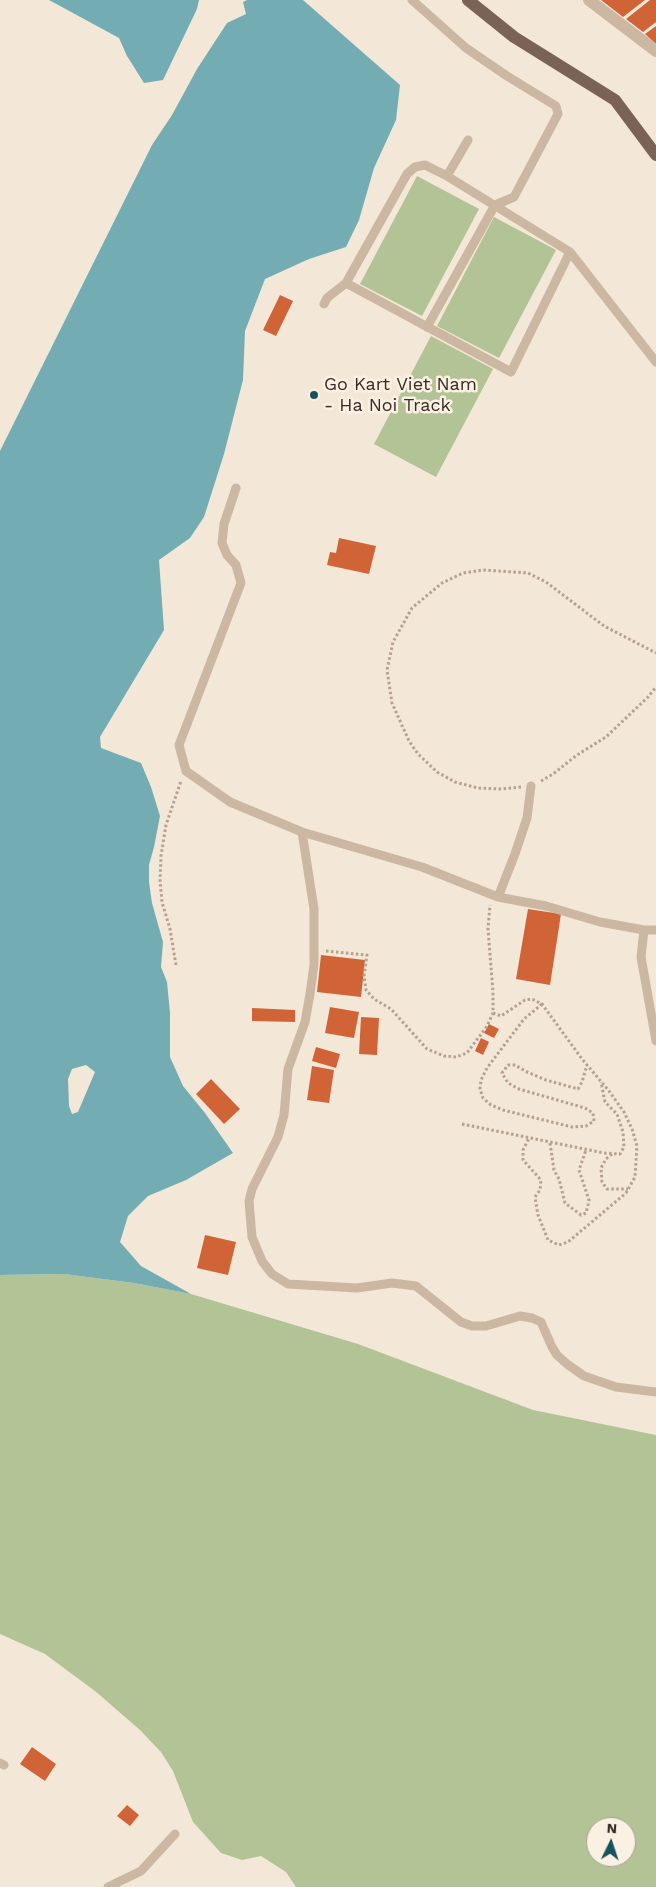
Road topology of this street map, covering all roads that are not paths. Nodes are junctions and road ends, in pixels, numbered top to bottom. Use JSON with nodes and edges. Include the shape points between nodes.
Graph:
{"nodes":[{"id":1,"x":412,"y":0,"type":"edge"},
{"id":2,"x":468,"y":0,"type":"edge"},
{"id":3,"x":589,"y":0,"type":"edge"},
{"id":4,"x":656,"y":51,"type":"edge"},
{"id":5,"x":468,"y":140,"type":"dead end"},
{"id":6,"x":656,"y":155,"type":"edge"},
{"id":7,"x":447,"y":176,"type":"junction"},
{"id":8,"x":495,"y":206,"type":"junction"},
{"id":9,"x":570,"y":252,"type":"junction"},
{"id":10,"x":346,"y":283,"type":"junction"},
{"id":11,"x":324,"y":304,"type":"dead end"},
{"id":12,"x":427,"y":327,"type":"junction"},
{"id":13,"x":656,"y":362,"type":"edge"},
{"id":14,"x":236,"y":488,"type":"dead end"},
{"id":15,"x":531,"y":786,"type":"road end"},
{"id":16,"x":302,"y":832,"type":"junction"},
{"id":17,"x":498,"y":897,"type":"junction"},
{"id":18,"x":644,"y":930,"type":"junction"},
{"id":19,"x":656,"y":930,"type":"edge"},
{"id":20,"x":656,"y":1041,"type":"edge"},
{"id":21,"x":656,"y":1392,"type":"edge"},
{"id":22,"x":175,"y":1834,"type":"dead end"},
{"id":23,"x":108,"y":1887,"type":"edge"}],
"edges":[{"from":1,"to":8,"type":"lane","via":[[466,48],[556,106],[558,114],[514,197]]},
{"from":2,"to":6,"type":"main road","via":[[514,36],[615,100]]},
{"from":3,"to":4,"type":"street"},
{"from":5,"to":7,"type":"lane"},
{"from":7,"to":8,"type":"lane"},
{"from":7,"to":10,"type":"lane","via":[[425,165],[415,167],[407,174]]},
{"from":8,"to":9,"type":"lane"},
{"from":8,"to":12,"type":"lane"},
{"from":9,"to":12,"type":"lane","via":[[511,372]]},
{"from":9,"to":13,"type":"lane"},
{"from":10,"to":11,"type":"lane"},
{"from":10,"to":12,"type":"lane"},
{"from":14,"to":16,"type":"lane","via":[[224,524],[222,543],[236,565],[241,583],[179,745],[186,771],[230,802]]},
{"from":15,"to":17,"type":"lane","via":[[527,818]]},
{"from":16,"to":17,"type":"lane","via":[[422,867]]},
{"from":16,"to":21,"type":"lane","via":[[314,909],[310,994],[288,1069],[284,1115],[278,1137],[248,1201],[252,1237],[262,1261],[272,1274],[288,1284],[357,1288],[392,1283],[416,1286],[461,1322],[472,1326],[486,1326],[520,1316],[532,1318],[541,1322],[558,1355],[584,1376],[616,1387]]},
{"from":17,"to":18,"type":"lane"},
{"from":18,"to":19,"type":"lane"},
{"from":18,"to":20,"type":"lane","via":[[642,957]]},
{"from":22,"to":23,"type":"lane","via":[[141,1871]]}]}
